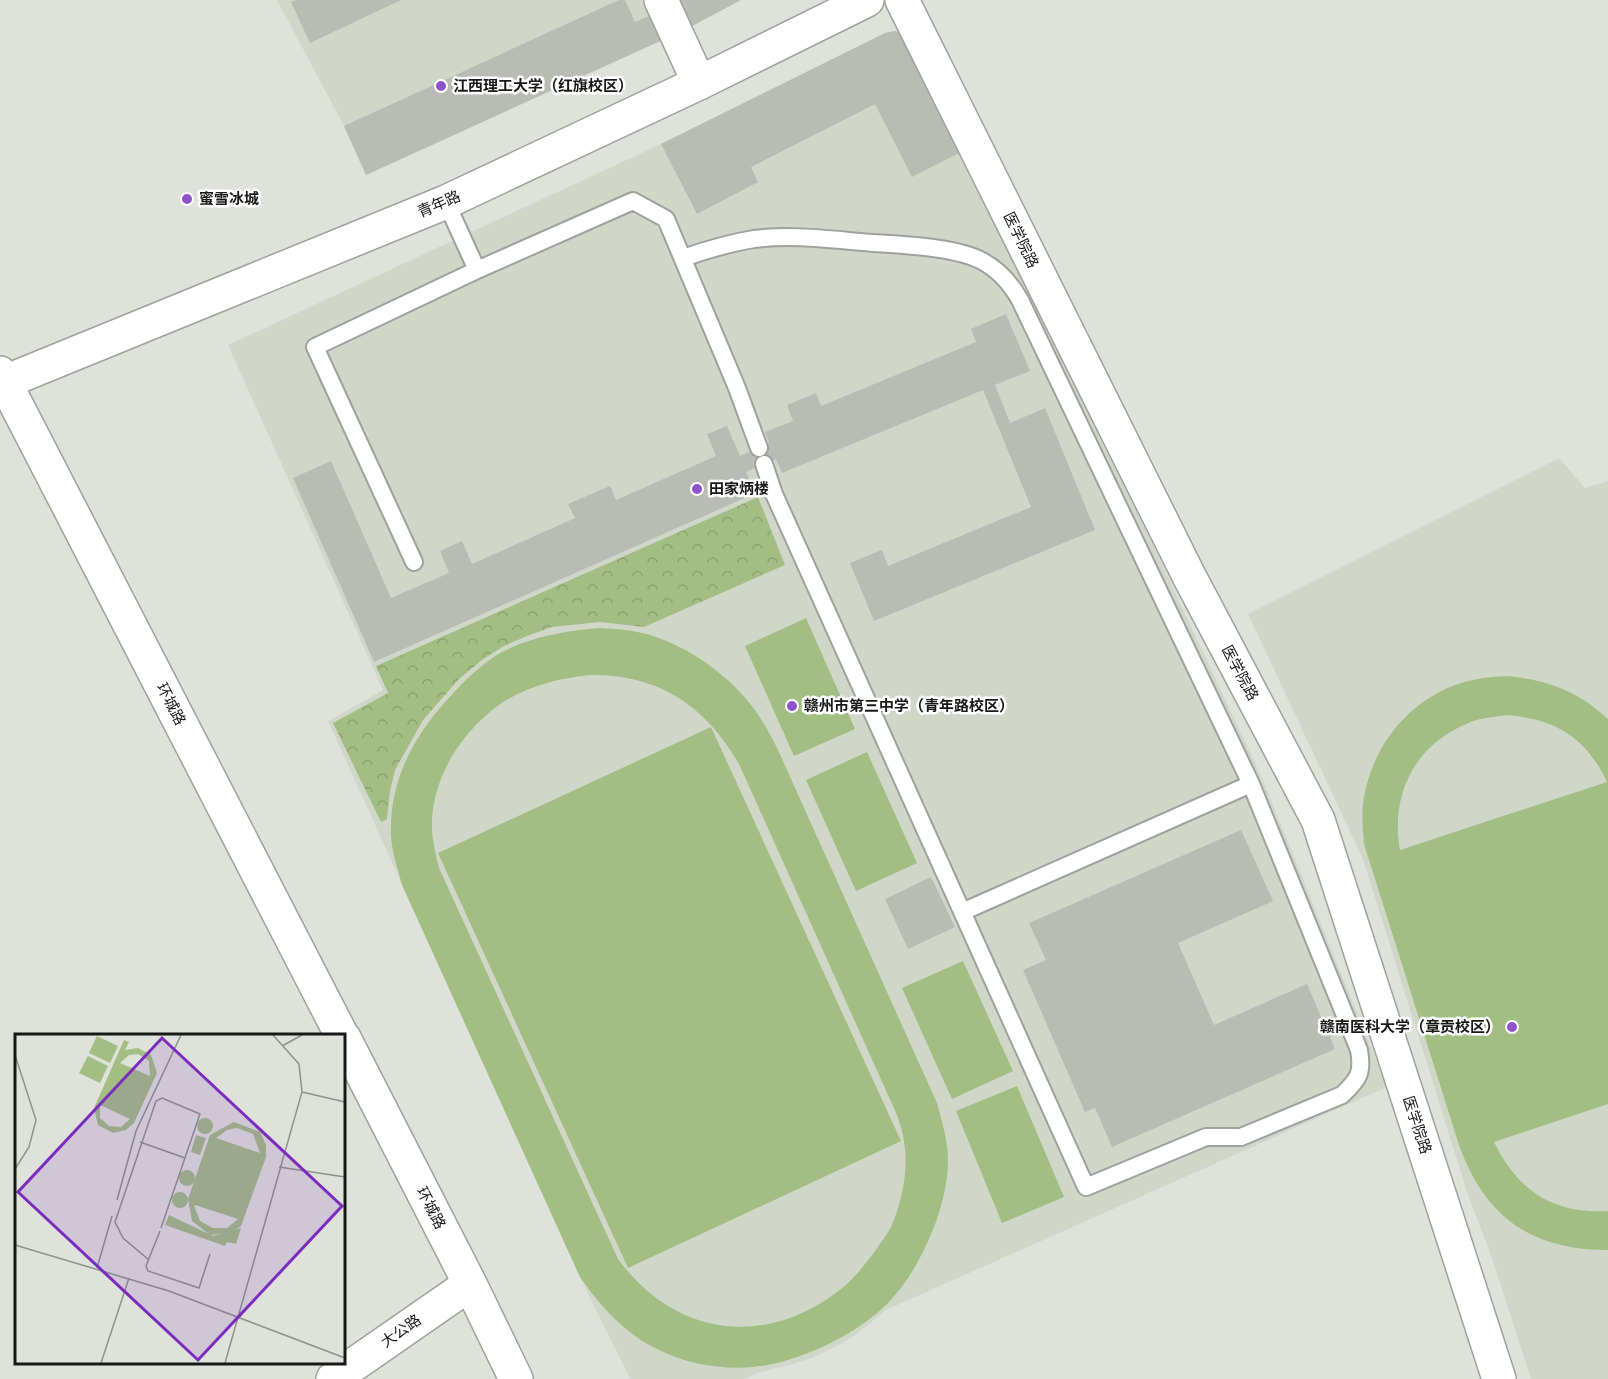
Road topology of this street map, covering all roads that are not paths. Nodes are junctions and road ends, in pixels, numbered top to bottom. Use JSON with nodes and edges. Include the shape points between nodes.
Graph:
{"nodes":[{"id":1,"x":661,"y":0,"type":"edge"},
{"id":2,"x":867,"y":0,"type":"edge"},
{"id":3,"x":902,"y":0,"type":"edge"},
{"id":4,"x":699,"y":83,"type":"junction"},
{"id":5,"x":446,"y":202,"type":"junction"},
{"id":6,"x":682,"y":258,"type":"junction"},
{"id":7,"x":477,"y":270,"type":"junction"},
{"id":8,"x":2,"y":380,"type":"edge"},
{"id":9,"x":414,"y":562,"type":"dead end"},
{"id":10,"x":1251,"y":784,"type":"junction"},
{"id":11,"x":962,"y":912,"type":"junction"},
{"id":12,"x":341,"y":1034,"type":"edge"},
{"id":13,"x":345,"y":1041,"type":"edge"},
{"id":14,"x":470,"y":1284,"type":"junction"},
{"id":15,"x":333,"y":1379,"type":"edge"},
{"id":16,"x":516,"y":1379,"type":"edge"},
{"id":17,"x":1499,"y":1379,"type":"edge"}],
"edges":[{"from":1,"to":4,"type":"street"},
{"from":2,"to":4,"type":"street","name":"青年路"},
{"from":3,"to":17,"type":"street","name":"医学院路","via":[[1189,576],[1318,820]]},
{"from":4,"to":5,"type":"street","name":"青年路"},
{"from":5,"to":7,"type":"lane"},
{"from":5,"to":8,"type":"street","name":"青年路"},
{"from":6,"to":7,"type":"lane","via":[[666,219],[633,201]]},
{"from":6,"to":10,"type":"lane","via":[[756,239],[798,238],[952,252],[981,260],[999,272],[1020,300]]},
{"from":6,"to":11,"type":"lane","via":[[736,388],[774,494]]},
{"from":7,"to":9,"type":"lane","via":[[315,347]]},
{"from":8,"to":12,"type":"street","name":"环城路"},
{"from":10,"to":11,"type":"lane"},
{"from":10,"to":11,"type":"lane","via":[[1359,1050],[1359,1075],[1342,1095],[1327,1102],[1241,1137],[1206,1137],[1086,1186]]},
{"from":13,"to":14,"type":"street","name":"环城路"},
{"from":14,"to":15,"type":"street","name":"大公路"},
{"from":14,"to":16,"type":"street","name":"环城路"}]}
